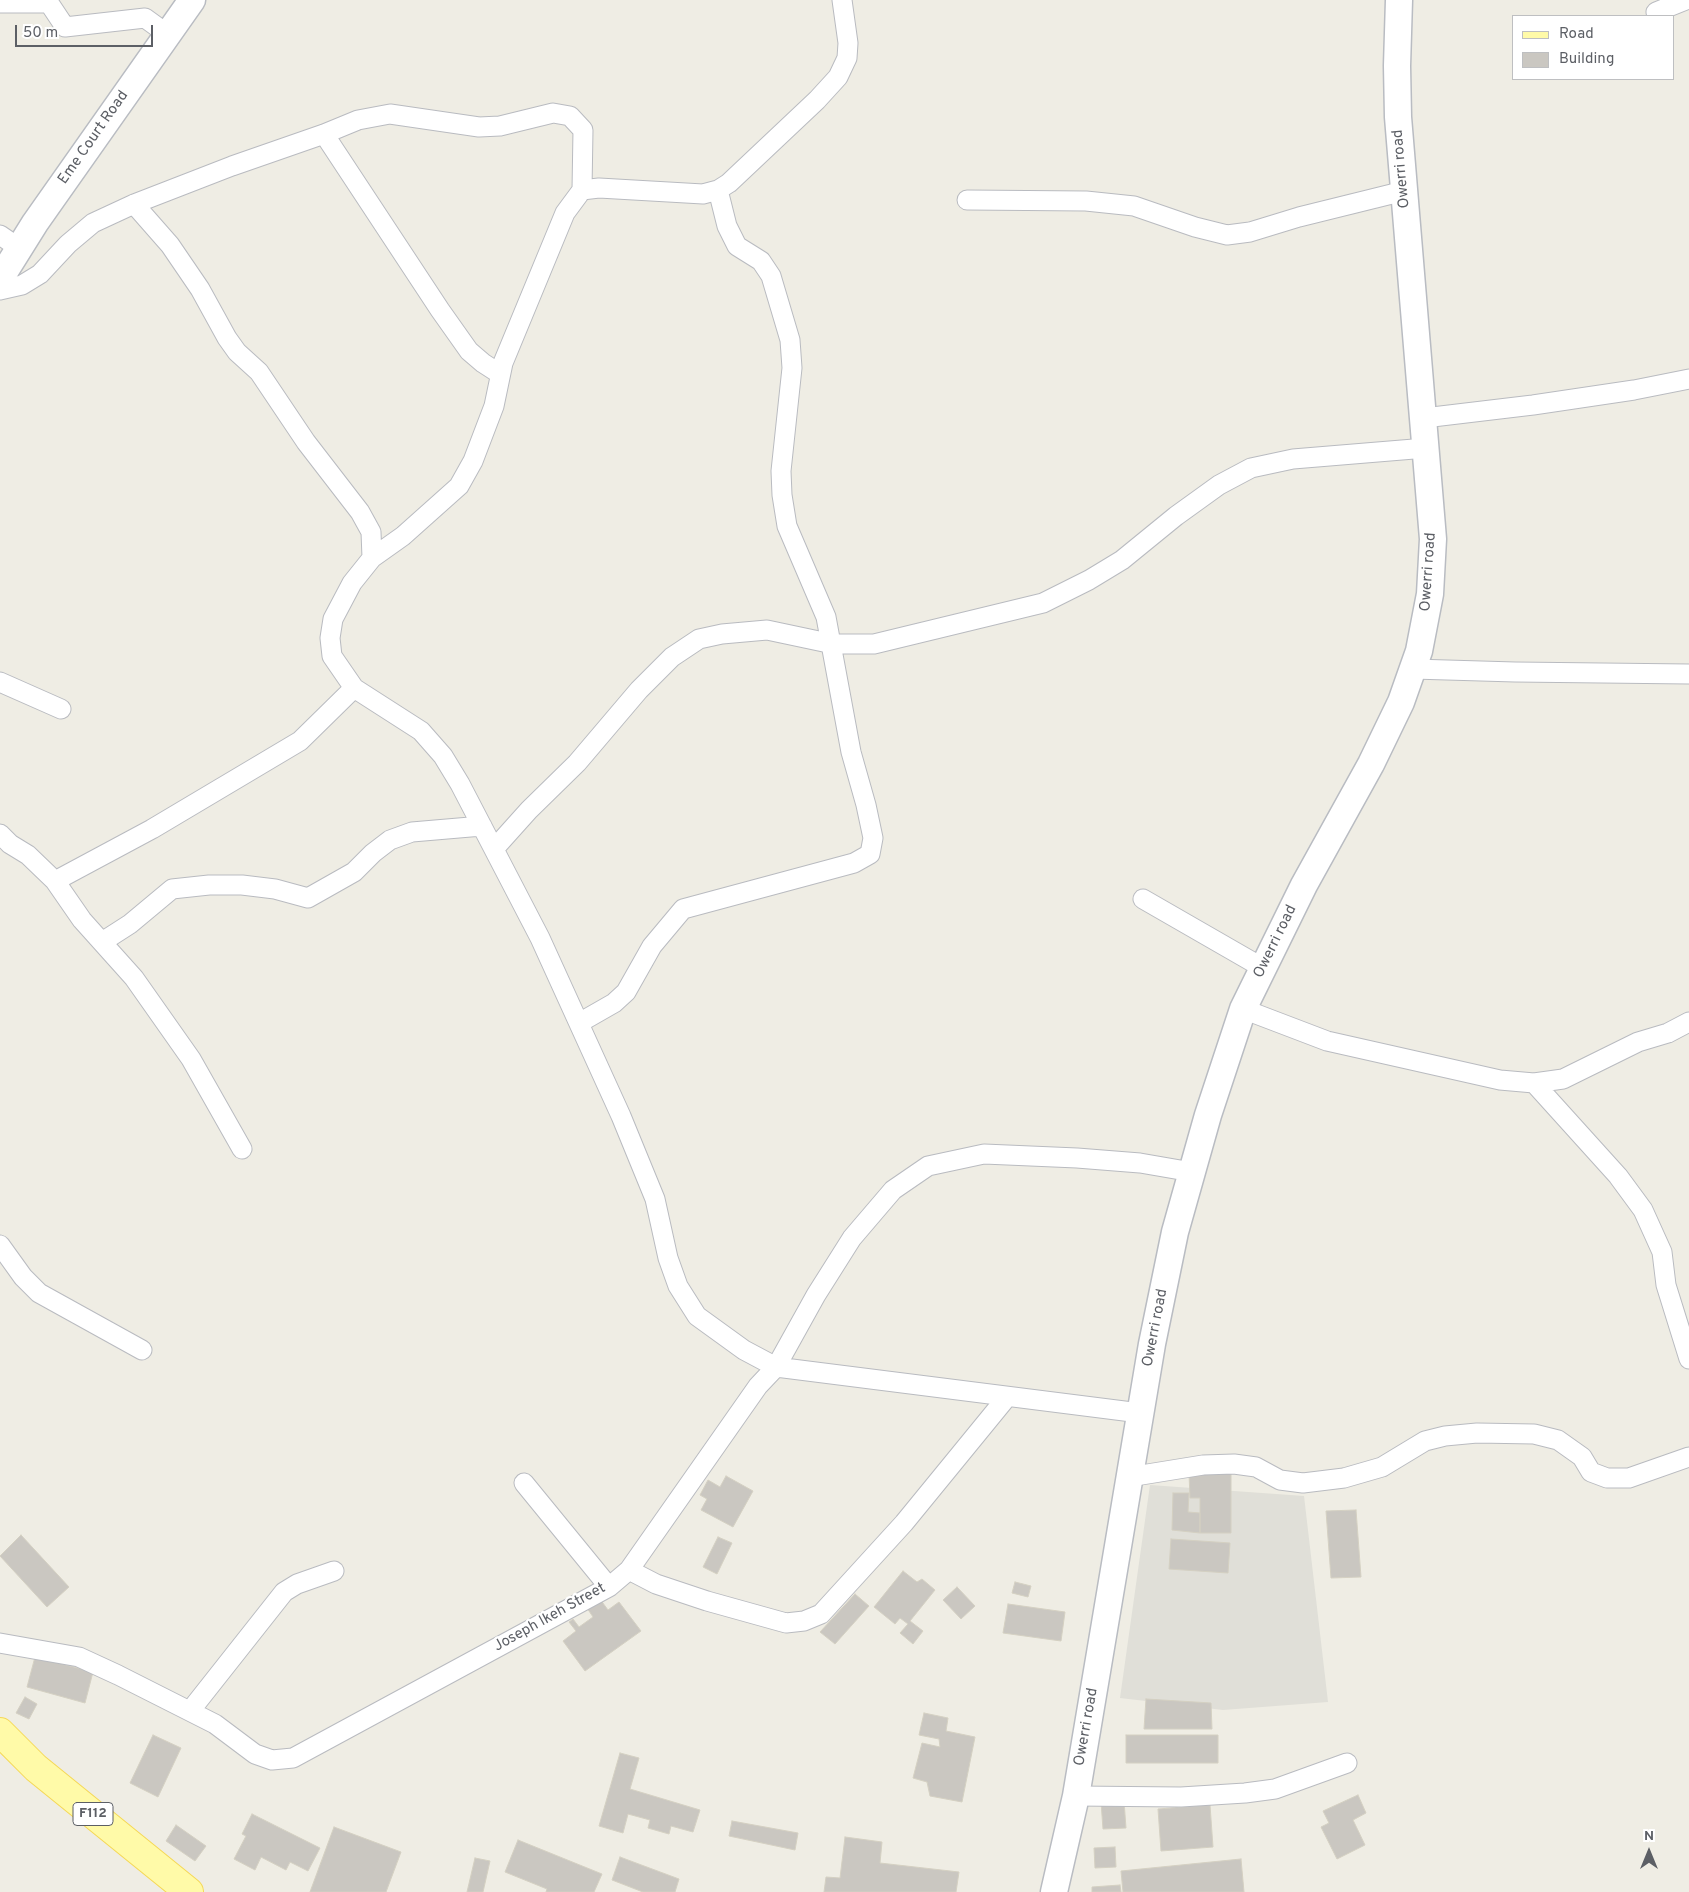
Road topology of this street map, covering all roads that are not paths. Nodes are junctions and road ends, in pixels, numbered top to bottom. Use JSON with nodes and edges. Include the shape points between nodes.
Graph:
{"nodes":[{"id":1,"x":842,"y":0,"type":"edge"},
{"id":2,"x":1398,"y":0,"type":"edge"},
{"id":3,"x":1686,"y":0,"type":"edge"},
{"id":4,"x":0,"y":3,"type":"edge"},
{"id":5,"x":182,"y":4,"type":"edge"},
{"id":6,"x":1656,"y":12,"type":"dead end"},
{"id":7,"x":167,"y":34,"type":"junction"},
{"id":8,"x":324,"y":134,"type":"junction"},
{"id":9,"x":582,"y":190,"type":"junction"},
{"id":10,"x":718,"y":190,"type":"junction"},
{"id":11,"x":1404,"y":191,"type":"junction"},
{"id":12,"x":967,"y":200,"type":"dead end"},
{"id":13,"x":134,"y":204,"type":"junction"},
{"id":14,"x":10,"y":241,"type":"edge"},
{"id":15,"x":0,"y":279,"type":"edge"},
{"id":16,"x":0,"y":290,"type":"edge"},
{"id":17,"x":500,"y":374,"type":"junction"},
{"id":18,"x":1689,"y":379,"type":"edge"},
{"id":19,"x":1424,"y":418,"type":"junction"},
{"id":20,"x":1426,"y":448,"type":"junction"},
{"id":21,"x":372,"y":558,"type":"junction"},
{"id":22,"x":833,"y":644,"type":"junction"},
{"id":23,"x":1413,"y":669,"type":"junction"},
{"id":24,"x":1689,"y":674,"type":"edge"},
{"id":25,"x":0,"y":682,"type":"edge"},
{"id":26,"x":354,"y":688,"type":"junction"},
{"id":27,"x":61,"y":709,"type":"dead end"},
{"id":28,"x":482,"y":826,"type":"junction"},
{"id":29,"x":0,"y":834,"type":"edge"},
{"id":30,"x":494,"y":850,"type":"junction"},
{"id":31,"x":55,"y":881,"type":"junction"},
{"id":32,"x":1143,"y":900,"type":"dead end"},
{"id":33,"x":102,"y":942,"type":"junction"},
{"id":34,"x":1263,"y":968,"type":"junction"},
{"id":35,"x":1243,"y":1009,"type":"junction"},
{"id":36,"x":1689,"y":1022,"type":"edge"},
{"id":37,"x":579,"y":1023,"type":"junction"},
{"id":38,"x":1534,"y":1083,"type":"junction"},
{"id":39,"x":242,"y":1149,"type":"dead end"},
{"id":40,"x":1192,"y":1172,"type":"junction"},
{"id":41,"x":0,"y":1245,"type":"edge"},
{"id":42,"x":142,"y":1350,"type":"dead end"},
{"id":43,"x":1689,"y":1359,"type":"edge"},
{"id":44,"x":776,"y":1367,"type":"junction"},
{"id":45,"x":1007,"y":1397,"type":"junction"},
{"id":46,"x":1140,"y":1413,"type":"junction"},
{"id":47,"x":1689,"y":1457,"type":"edge"},
{"id":48,"x":1129,"y":1477,"type":"junction"},
{"id":49,"x":524,"y":1483,"type":"dead end"},
{"id":50,"x":629,"y":1570,"type":"junction"},
{"id":51,"x":334,"y":1571,"type":"dead end"},
{"id":52,"x":610,"y":1587,"type":"junction"},
{"id":53,"x":0,"y":1643,"type":"edge"},
{"id":54,"x":190,"y":1712,"type":"junction"},
{"id":55,"x":0,"y":1732,"type":"edge"},
{"id":56,"x":1347,"y":1763,"type":"dead end"},
{"id":57,"x":1076,"y":1796,"type":"junction"},
{"id":58,"x":189,"y":1892,"type":"edge"},
{"id":59,"x":1054,"y":1892,"type":"edge"}],
"edges":[{"from":1,"to":10,"type":"street","via":[[848,43],[847,58],[838,76],[817,100]]},
{"from":2,"to":11,"type":"main road","name":"Owerri road","via":[[1398,108]]},
{"from":3,"to":6,"type":"street"},
{"from":4,"to":7,"type":"street","via":[[49,3],[65,27],[145,18]]},
{"from":5,"to":7,"type":"main road","name":"Eme Court Road"},
{"from":7,"to":14,"type":"main road","name":"Eme Court Road","via":[[46,207]]},
{"from":8,"to":9,"type":"street","via":[[358,120],[390,114],[500,126],[553,112],[570,116],[583,130]]},
{"from":8,"to":13,"type":"street"},
{"from":8,"to":17,"type":"street","via":[[469,351]]},
{"from":9,"to":10,"type":"street","via":[[599,188],[703,194]]},
{"from":9,"to":17,"type":"street","via":[[565,213]]},
{"from":10,"to":22,"type":"street","via":[[727,226],[737,246],[761,261],[771,276],[790,340],[792,368],[781,471],[782,495],[787,526],[816,590]]},
{"from":11,"to":12,"type":"street","via":[[1250,232],[1227,235],[1195,228],[1134,206],[1086,201]]},
{"from":11,"to":19,"type":"main road","name":"Owerri road"},
{"from":13,"to":16,"type":"street","via":[[93,223],[40,274],[22,285]]},
{"from":13,"to":21,"type":"street","via":[[170,244],[227,338],[259,372],[306,442],[360,512],[371,532]]},
{"from":14,"to":15,"type":"main road","name":"Eme Court Road"},
{"from":17,"to":21,"type":"street","via":[[494,406],[473,461],[459,486],[403,536]]},
{"from":18,"to":19,"type":"street","via":[[1634,390]]},
{"from":19,"to":20,"type":"main road","name":"Owerri road"},
{"from":20,"to":22,"type":"street","via":[[1293,460],[1251,468],[1190,505],[1122,560],[1043,603],[874,644]]},
{"from":20,"to":23,"type":"main road","name":"Owerri road","via":[[1433,539],[1430,594]]},
{"from":21,"to":26,"type":"street","via":[[352,583],[333,619],[330,638],[332,656]]},
{"from":22,"to":30,"type":"street","via":[[767,630],[699,639],[672,657],[639,690],[577,763]]},
{"from":22,"to":37,"type":"street","via":[[851,752],[873,838],[870,854],[854,864],[683,909],[652,946],[626,992],[614,1003]]},
{"from":23,"to":24,"type":"street"},
{"from":23,"to":34,"type":"main road","name":"Owerri road","via":[[1371,764]]},
{"from":25,"to":27,"type":"street"},
{"from":26,"to":28,"type":"street","via":[[421,732],[443,756]]},
{"from":26,"to":31,"type":"street","via":[[300,741],[152,829]]},
{"from":28,"to":30,"type":"street"},
{"from":28,"to":33,"type":"street","via":[[412,832],[390,840],[354,872],[308,898],[275,889],[242,886],[172,889],[130,924]]},
{"from":29,"to":31,"type":"street"},
{"from":30,"to":37,"type":"street"},
{"from":31,"to":33,"type":"street"},
{"from":32,"to":34,"type":"street"},
{"from":33,"to":39,"type":"street","via":[[134,978],[191,1059]]},
{"from":34,"to":35,"type":"main road","name":"Owerri road"},
{"from":35,"to":38,"type":"street","via":[[1327,1041],[1500,1080]]},
{"from":35,"to":40,"type":"main road","name":"Owerri road"},
{"from":36,"to":38,"type":"street","via":[[1668,1033],[1638,1042],[1563,1079]]},
{"from":37,"to":44,"type":"street","via":[[655,1199],[668,1258],[678,1286],[697,1316],[744,1350]]},
{"from":38,"to":43,"type":"street","via":[[1618,1176],[1643,1210],[1662,1252],[1666,1285]]},
{"from":40,"to":44,"type":"street","name":"Joseph Ikeh Street","via":[[1131,1162],[984,1154],[928,1166],[893,1190],[852,1238]]},
{"from":40,"to":46,"type":"main road","name":"Owerri road","via":[[1175,1232]]},
{"from":41,"to":42,"type":"street","via":[[23,1277],[39,1292]]},
{"from":44,"to":45,"type":"street"},
{"from":44,"to":50,"type":"street","name":"Joseph Ikeh Street","via":[[758,1386]]},
{"from":45,"to":46,"type":"street"},
{"from":45,"to":50,"type":"street","via":[[904,1523],[821,1614],[804,1622],[786,1623],[706,1601],[656,1584]]},
{"from":46,"to":48,"type":"main road","name":"Owerri road"},
{"from":47,"to":48,"type":"street","via":[[1629,1478],[1607,1478],[1591,1472],[1582,1458],[1558,1440],[1534,1434],[1477,1433],[1425,1441],[1382,1467],[1344,1478],[1303,1483],[1280,1480],[1256,1467],[1234,1464],[1203,1465]]},
{"from":48,"to":57,"type":"main road","name":"Owerri road"},
{"from":49,"to":52,"type":"street"},
{"from":50,"to":52,"type":"street","name":"Joseph Ikeh Street"},
{"from":51,"to":54,"type":"street","via":[[284,1592]]},
{"from":52,"to":54,"type":"street","name":"Joseph Ikeh Street","via":[[293,1758],[272,1760],[255,1754],[215,1724]]},
{"from":53,"to":54,"type":"street","via":[[79,1658],[118,1674]]},
{"from":55,"to":58,"type":"main road","number":"F112","via":[[36,1768]]},
{"from":56,"to":57,"type":"street","via":[[1275,1789],[1245,1793],[1181,1797]]},
{"from":57,"to":59,"type":"main road","name":"Owerri road"}]}
